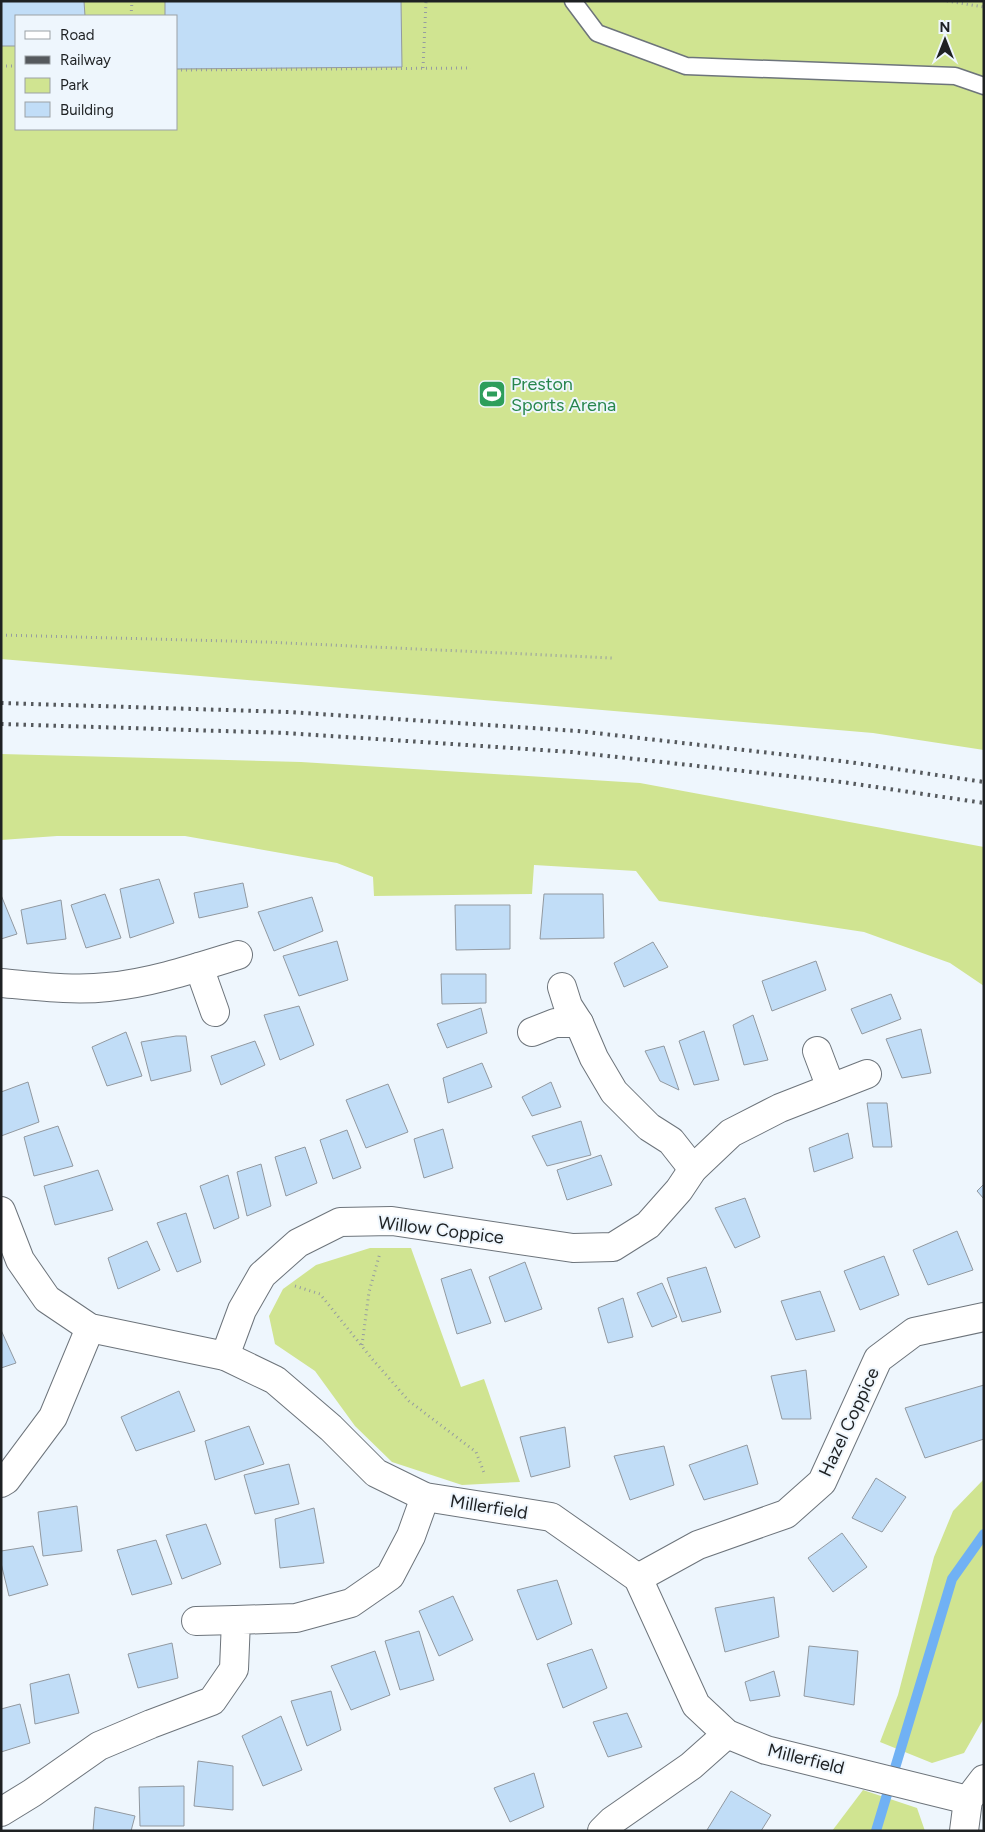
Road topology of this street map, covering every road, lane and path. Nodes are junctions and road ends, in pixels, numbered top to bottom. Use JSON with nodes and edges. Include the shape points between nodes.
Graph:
{"nodes":[{"id":1,"x":132,"y":1,"type":"edge"},
{"id":2,"x":426,"y":1,"type":"edge"},
{"id":3,"x":573,"y":1,"type":"edge"},
{"id":4,"x":947,"y":1,"type":"edge"},
{"id":5,"x":984,"y":7,"type":"edge"},
{"id":6,"x":132,"y":15,"type":"edge"},
{"id":7,"x":1,"y":66,"type":"edge"},
{"id":8,"x":15,"y":66,"type":"edge"},
{"id":9,"x":423,"y":68,"type":"junction"},
{"id":10,"x":471,"y":68,"type":"dead end"},
{"id":11,"x":178,"y":70,"type":"edge"},
{"id":12,"x":984,"y":86,"type":"edge"},
{"id":13,"x":1,"y":636,"type":"edge"},
{"id":14,"x":612,"y":658,"type":"dead end"},
{"id":15,"x":238,"y":955,"type":"dead end"},
{"id":16,"x":199,"y":967,"type":"junction"},
{"id":17,"x":1,"y":983,"type":"edge"},
{"id":18,"x":562,"y":988,"type":"dead end"},
{"id":19,"x":216,"y":1012,"type":"dead end"},
{"id":20,"x":579,"y":1023,"type":"junction"},
{"id":21,"x":532,"y":1032,"type":"dead end"},
{"id":22,"x":817,"y":1051,"type":"dead end"},
{"id":23,"x":867,"y":1074,"type":"dead end"},
{"id":24,"x":831,"y":1088,"type":"junction"},
{"id":25,"x":693,"y":1169,"type":"junction"},
{"id":26,"x":1,"y":1211,"type":"edge"},
{"id":27,"x":392,"y":1221,"type":"junction"},
{"id":28,"x":262,"y":1274,"type":"junction"},
{"id":29,"x":984,"y":1317,"type":"edge"},
{"id":30,"x":90,"y":1328,"type":"junction"},
{"id":31,"x":362,"y":1345,"type":"junction"},
{"id":32,"x":225,"y":1356,"type":"junction"},
{"id":33,"x":1,"y":1483,"type":"edge"},
{"id":34,"x":425,"y":1497,"type":"junction"},
{"id":35,"x":498,"y":1508,"type":"junction"},
{"id":36,"x":638,"y":1578,"type":"junction"},
{"id":37,"x":236,"y":1620,"type":"junction"},
{"id":38,"x":196,"y":1621,"type":"dead end"},
{"id":39,"x":727,"y":1734,"type":"junction"},
{"id":40,"x":976,"y":1790,"type":"edge"},
{"id":41,"x":1,"y":1812,"type":"edge"},
{"id":42,"x":602,"y":1831,"type":"edge"},
{"id":43,"x":964,"y":1831,"type":"edge"}],
"edges":[{"from":1,"to":6,"type":"path"},
{"from":2,"to":9,"type":"path"},
{"from":3,"to":12,"type":"lane","via":[[597,33],[686,66],[954,76]]},
{"from":4,"to":5,"type":"path"},
{"from":7,"to":8,"type":"path"},
{"from":9,"to":10,"type":"path"},
{"from":9,"to":11,"type":"path"},
{"from":13,"to":14,"type":"path","via":[[265,642]]},
{"from":15,"to":16,"type":"street"},
{"from":16,"to":17,"type":"street","via":[[108,988],[54,988]]},
{"from":16,"to":19,"type":"street"},
{"from":18,"to":20,"type":"street"},
{"from":20,"to":21,"type":"street","via":[[555,1023]]},
{"from":20,"to":25,"type":"street","via":[[614,1092],[649,1127],[671,1141]]},
{"from":22,"to":24,"type":"street"},
{"from":23,"to":24,"type":"street","name":"Willow Coppice"},
{"from":24,"to":25,"type":"street","name":"Willow Coppice","via":[[780,1108],[731,1134]]},
{"from":25,"to":27,"type":"street","name":"Willow Coppice","via":[[648,1225],[613,1246],[574,1248]]},
{"from":26,"to":30,"type":"street","name":"Millerfield","via":[[20,1260],[47,1299]]},
{"from":27,"to":28,"type":"street","name":"Willow Coppice","via":[[340,1222],[298,1243]]},
{"from":27,"to":31,"type":"path","via":[[383,1239],[369,1292]]},
{"from":28,"to":31,"type":"path","via":[[320,1294]]},
{"from":28,"to":32,"type":"street","name":"Willow Coppice","via":[[242,1310]]},
{"from":29,"to":36,"type":"street","name":"Hazel Coppice","via":[[914,1332],[878,1358],[822,1482],[786,1514],[698,1545]]},
{"from":30,"to":32,"type":"street","name":"Millerfield"},
{"from":30,"to":33,"type":"street","via":[[53,1417]]},
{"from":31,"to":35,"type":"path","via":[[409,1401],[476,1452]]},
{"from":32,"to":34,"type":"street","name":"Millerfield","via":[[275,1380],[331,1428],[376,1473]]},
{"from":34,"to":35,"type":"street","name":"Millerfield"},
{"from":34,"to":37,"type":"street","via":[[411,1536],[390,1576],[351,1603],[296,1618]]},
{"from":35,"to":36,"type":"street","name":"Millerfield","via":[[551,1517]]},
{"from":36,"to":39,"type":"street","name":"Millerfield","via":[[696,1706]]},
{"from":37,"to":38,"type":"street"},
{"from":37,"to":41,"type":"street","via":[[234,1669],[212,1701],[99,1746]]},
{"from":39,"to":40,"type":"street","name":"Millerfield","via":[[766,1750],[913,1785]]},
{"from":39,"to":42,"type":"street","via":[[691,1766]]},
{"from":40,"to":43,"type":"street"}]}
